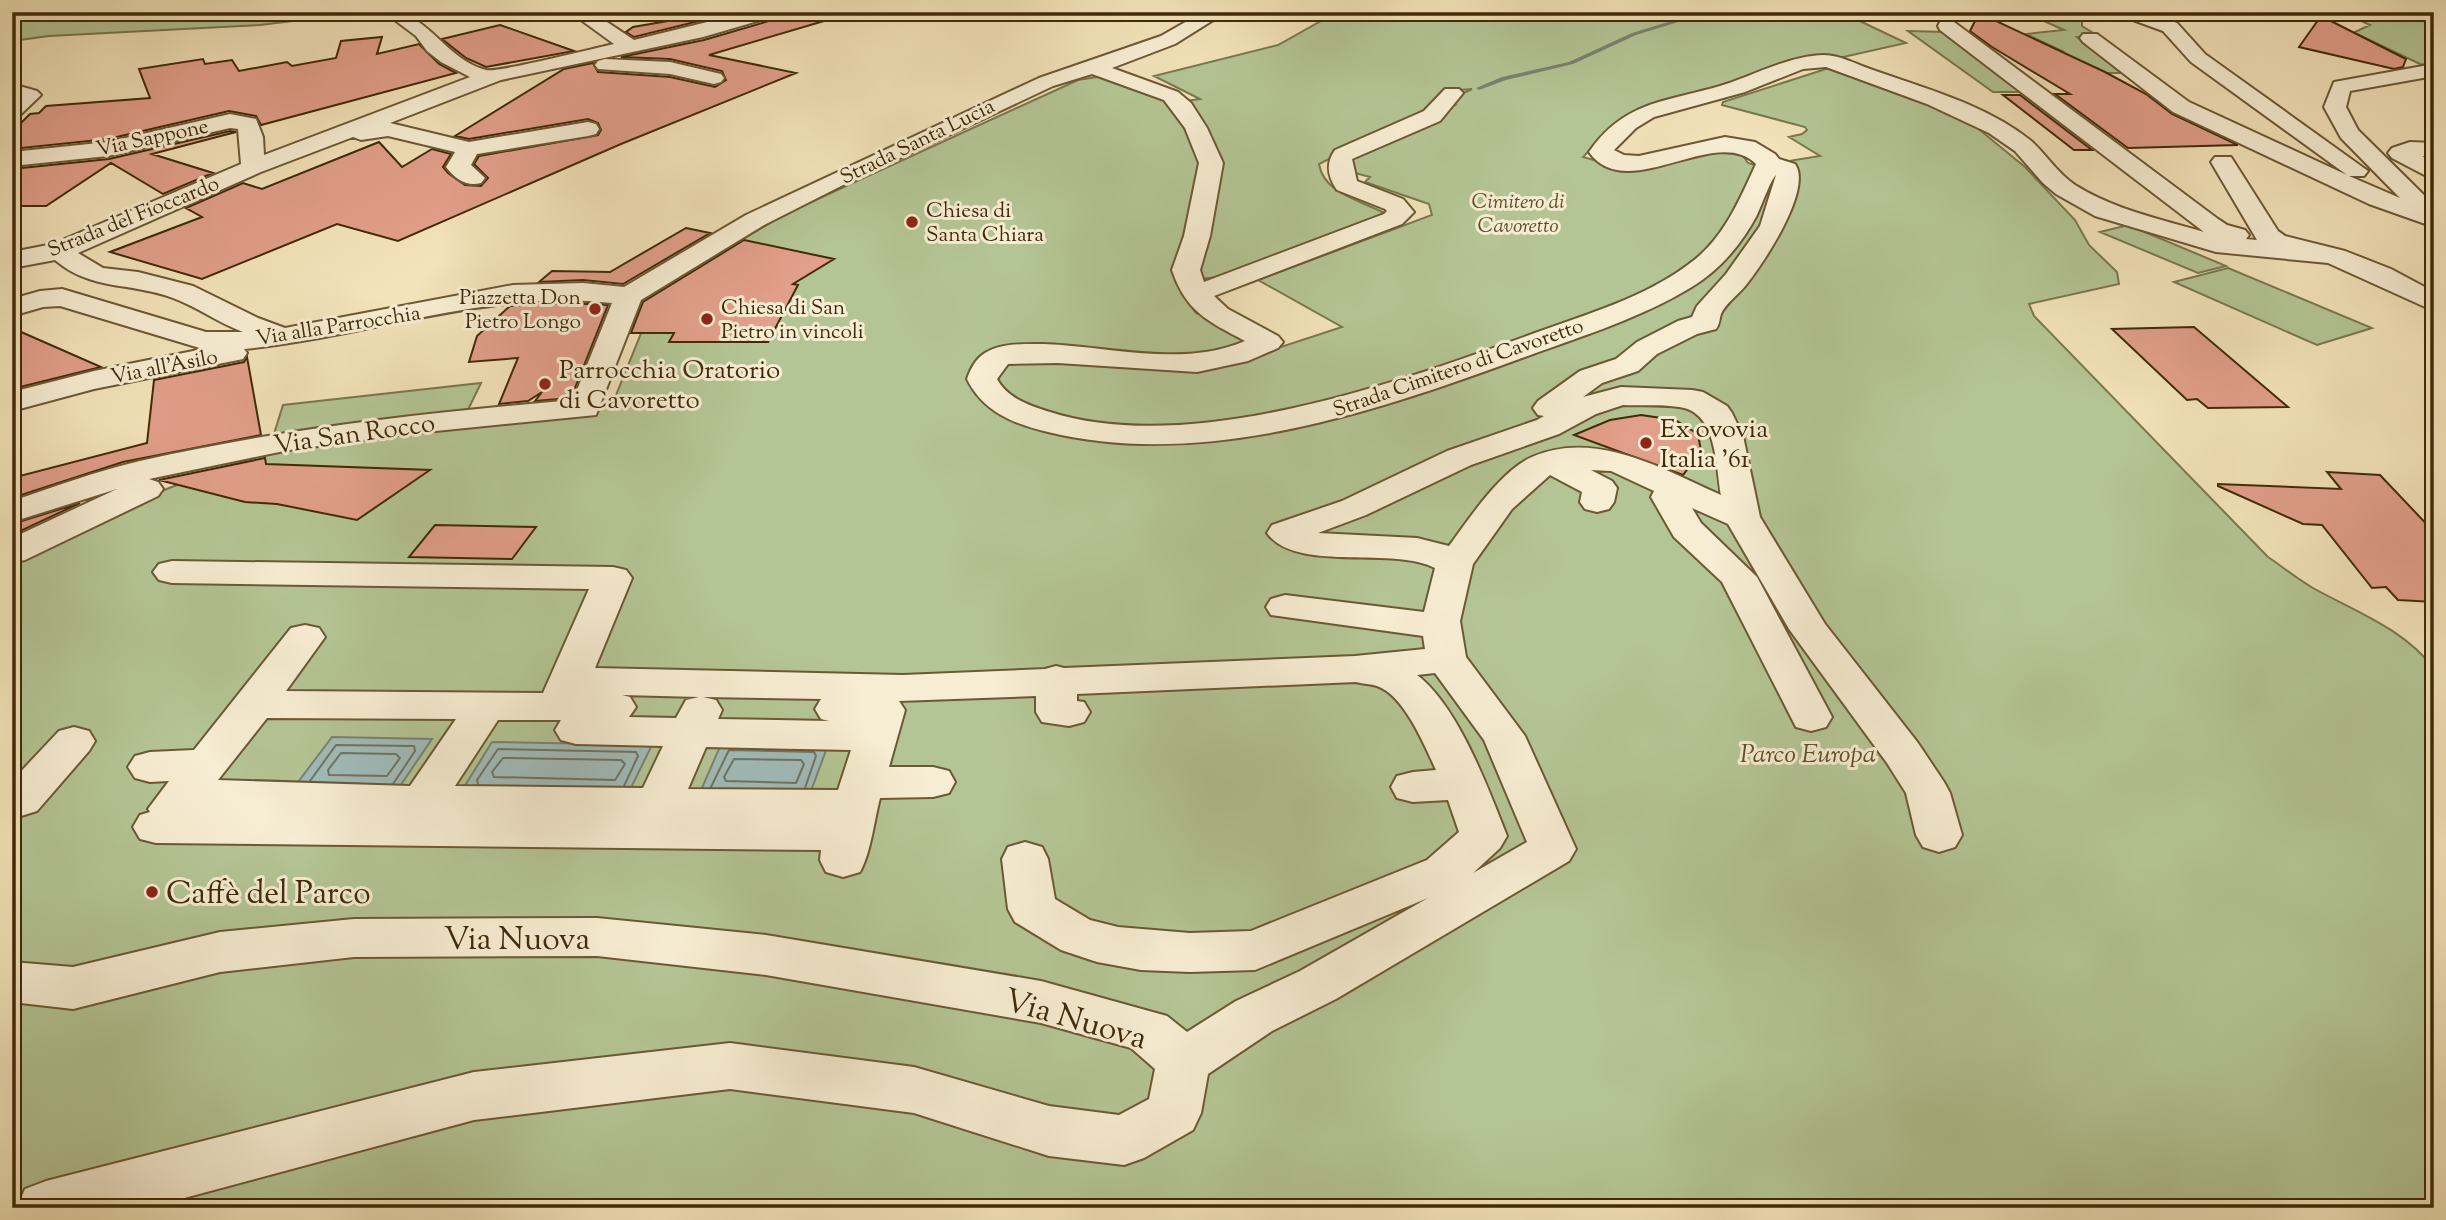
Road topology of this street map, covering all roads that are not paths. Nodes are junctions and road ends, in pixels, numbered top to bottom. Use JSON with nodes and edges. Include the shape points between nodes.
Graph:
{"nodes":[{"id":1,"x":406,"y":12,"type":"edge"},
{"id":2,"x":579,"y":12,"type":"edge"},
{"id":3,"x":769,"y":12,"type":"edge"},
{"id":4,"x":1204,"y":12,"type":"edge"},
{"id":5,"x":1217,"y":12,"type":"edge"},
{"id":6,"x":2128,"y":12,"type":"edge"},
{"id":7,"x":1947,"y":26,"type":"dead end"},
{"id":8,"x":1189,"y":29,"type":"junction"},
{"id":9,"x":2090,"y":38,"type":"dead end"},
{"id":10,"x":630,"y":46,"type":"junction"},
{"id":11,"x":1830,"y":63,"type":"junction"},
{"id":12,"x":1094,"y":68,"type":"junction"},
{"id":13,"x":2432,"y":72,"type":"edge"},
{"id":14,"x":490,"y":77,"type":"junction"},
{"id":15,"x":714,"y":78,"type":"dead end"},
{"id":16,"x":2365,"y":80,"type":"junction"},
{"id":17,"x":12,"y":90,"type":"edge"},
{"id":18,"x":1452,"y":93,"type":"dead end"},
{"id":19,"x":2376,"y":101,"type":"dead end"},
{"id":20,"x":12,"y":110,"type":"edge"},
{"id":21,"x":1630,"y":125,"type":"junction"},
{"id":22,"x":588,"y":129,"type":"dead end"},
{"id":23,"x":469,"y":149,"type":"junction"},
{"id":24,"x":2434,"y":150,"type":"edge"},
{"id":25,"x":12,"y":159,"type":"edge"},
{"id":26,"x":2223,"y":162,"type":"dead end"},
{"id":27,"x":1768,"y":164,"type":"junction"},
{"id":28,"x":253,"y":167,"type":"junction"},
{"id":29,"x":2434,"y":173,"type":"edge"},
{"id":30,"x":473,"y":178,"type":"dead end"},
{"id":31,"x":2400,"y":208,"type":"junction"},
{"id":32,"x":2434,"y":219,"type":"edge"},
{"id":33,"x":2276,"y":242,"type":"junction"},
{"id":34,"x":60,"y":251,"type":"junction"},
{"id":35,"x":2314,"y":252,"type":"junction"},
{"id":36,"x":12,"y":260,"type":"edge"},
{"id":37,"x":1194,"y":293,"type":"junction"},
{"id":38,"x":629,"y":296,"type":"junction"},
{"id":39,"x":2434,"y":303,"type":"edge"},
{"id":40,"x":12,"y":309,"type":"edge"},
{"id":41,"x":284,"y":337,"type":"junction"},
{"id":42,"x":12,"y":402,"type":"edge"},
{"id":43,"x":1512,"y":438,"type":"junction"},
{"id":44,"x":232,"y":452,"type":"junction"},
{"id":45,"x":1550,"y":462,"type":"junction"},
{"id":46,"x":1674,"y":486,"type":"junction"},
{"id":47,"x":1597,"y":502,"type":"dead end"},
{"id":48,"x":12,"y":512,"type":"edge"},
{"id":49,"x":1742,"y":517,"type":"junction"},
{"id":50,"x":12,"y":552,"type":"edge"},
{"id":51,"x":1455,"y":564,"type":"junction"},
{"id":52,"x":172,"y":572,"type":"dead end"},
{"id":53,"x":1284,"y":607,"type":"dead end"},
{"id":54,"x":305,"y":637,"type":"dead end"},
{"id":55,"x":1444,"y":643,"type":"junction"},
{"id":56,"x":1355,"y":669,"type":"junction"},
{"id":57,"x":563,"y":694,"type":"junction"},
{"id":58,"x":883,"y":711,"type":"junction"},
{"id":59,"x":247,"y":715,"type":"junction"},
{"id":60,"x":478,"y":718,"type":"junction"},
{"id":61,"x":1811,"y":718,"type":"dead end"},
{"id":62,"x":697,"y":720,"type":"junction"},
{"id":63,"x":933,"y":782,"type":"dead end"},
{"id":64,"x":1464,"y":784,"type":"junction"},
{"id":65,"x":1413,"y":788,"type":"dead end"},
{"id":66,"x":413,"y":816,"type":"junction"},
{"id":67,"x":652,"y":819,"type":"junction"},
{"id":68,"x":852,"y":821,"type":"junction"},
{"id":69,"x":1939,"y":835,"type":"dead end"},
{"id":70,"x":1025,"y":859,"type":"dead end"},
{"id":71,"x":12,"y":982,"type":"edge"},
{"id":72,"x":1184,"y":1062,"type":"junction"},
{"id":73,"x":46,"y":1208,"type":"edge"}],
"edges":[{"from":1,"to":14,"type":"street","via":[[401,18],[423,32],[441,53]]},
{"from":2,"to":10,"type":"street"},
{"from":3,"to":10,"type":"street","name":"Strada del Fioccardo"},
{"from":4,"to":8,"type":"street"},
{"from":5,"to":8,"type":"street","name":"Strada Santa Lucia"},
{"from":6,"to":31,"type":"street","via":[[2170,27],[2199,58]]},
{"from":7,"to":33,"type":"street","via":[[2218,230]]},
{"from":8,"to":12,"type":"street","name":"Strada Santa Lucia"},
{"from":9,"to":31,"type":"street","via":[[2181,107]]},
{"from":10,"to":14,"type":"street","name":"Strada del Fioccardo"},
{"from":11,"to":21,"type":"street"},
{"from":11,"to":21,"type":"street","via":[[1800,63],[1738,88],[1646,111]]},
{"from":11,"to":35,"type":"street","via":[[1935,99],[1997,128],[2023,146],[2065,190],[2104,211],[2216,244]]},
{"from":12,"to":37,"type":"street","via":[[1171,96],[1196,128],[1210,163],[1186,270]]},
{"from":12,"to":38,"type":"street","name":"Strada Santa Lucia","via":[[996,103],[818,189],[714,243]]},
{"from":13,"to":16,"type":"street"},
{"from":14,"to":15,"type":"street","name":"Strada del Fioccardo","via":[[580,64],[670,68]]},
{"from":14,"to":28,"type":"street","name":"Strada del Fioccardo"},
{"from":16,"to":19,"type":"street","via":[[2381,89]]},
{"from":16,"to":32,"type":"street","via":[[2341,86],[2334,107],[2338,118]]},
{"from":17,"to":20,"type":"street","via":[[30,95]]},
{"from":18,"to":37,"type":"street","via":[[1432,116],[1339,159],[1346,185],[1394,204],[1401,212],[1393,219]]},
{"from":21,"to":27,"type":"street","via":[[1601,152],[1630,163],[1660,161],[1724,144],[1753,150]]},
{"from":22,"to":23,"type":"street"},
{"from":23,"to":28,"type":"street","name":"Strada del Fioccardo","via":[[378,129]]},
{"from":23,"to":30,"type":"street","via":[[458,167]]},
{"from":24,"to":29,"type":"street","via":[[2400,153]]},
{"from":25,"to":28,"type":"street","name":"Via Sappone","via":[[108,149],[242,121],[252,137]]},
{"from":26,"to":33,"type":"street"},
{"from":27,"to":37,"type":"street","name":"Strada Cimitero di Cavoretto","via":[[1733,236],[1692,276],[1627,309],[1327,412],[1186,434],[1083,432],[1032,418],[986,391],[982,379],[986,369],[998,358],[1013,354],[1043,352],[1185,365],[1231,359],[1268,342],[1218,314]]},
{"from":27,"to":43,"type":"street","via":[[1787,169],[1788,174],[1773,226],[1736,280],[1707,312],[1706,323],[1647,348],[1627,365],[1591,377]]},
{"from":28,"to":34,"type":"street","name":"Strada del Fioccardo"},
{"from":31,"to":32,"type":"street"},
{"from":33,"to":35,"type":"street"},
{"from":34,"to":36,"type":"street","name":"Strada del Fioccardo"},
{"from":34,"to":41,"type":"street","name":"Via all'Asilo","via":[[97,275],[183,292]]},
{"from":35,"to":39,"type":"street","via":[[2381,275]]},
{"from":38,"to":41,"type":"street","name":"Via alla Parrocchia","via":[[583,291],[513,293]]},
{"from":38,"to":44,"type":"street","name":"Via San Rocco","via":[[584,408],[406,424]]},
{"from":40,"to":41,"type":"street","name":"Via alla Parrocchia","via":[[62,297],[204,341]]},
{"from":41,"to":42,"type":"street","name":"Via all'Asilo","via":[[258,348],[126,372]]},
{"from":43,"to":49,"type":"street","via":[[1621,396],[1692,398],[1716,413],[1727,436]]},
{"from":43,"to":51,"type":"street","via":[[1354,508],[1285,533],[1299,542],[1443,555]]},
{"from":44,"to":48,"type":"street","name":"Via San Rocco","via":[[140,471]]},
{"from":44,"to":50,"type":"street"},
{"from":45,"to":46,"type":"street","via":[[1572,458],[1618,462]]},
{"from":45,"to":47,"type":"street","via":[[1600,488]]},
{"from":45,"to":51,"type":"street","via":[[1509,493]]},
{"from":46,"to":49,"type":"street"},
{"from":46,"to":61,"type":"street","via":[[1668,497],[1686,529],[1738,577]]},
{"from":49,"to":69,"type":"street","via":[[1809,629],[1928,793]]},
{"from":51,"to":55,"type":"street","via":[[1441,621]]},
{"from":52,"to":57,"type":"street","via":[[613,578]]},
{"from":53,"to":55,"type":"street"},
{"from":54,"to":59,"type":"street"},
{"from":55,"to":56,"type":"street"},
{"from":55,"to":72,"type":"street","via":[[1504,736],[1553,849],[1318,985],[1254,1016]]},
{"from":56,"to":58,"type":"street"},
{"from":56,"to":64,"type":"street","via":[[1395,677],[1414,696]]},
{"from":57,"to":58,"type":"street"},
{"from":57,"to":60,"type":"street"},
{"from":57,"to":62,"type":"street"},
{"from":58,"to":62,"type":"street"},
{"from":58,"to":68,"type":"street"},
{"from":59,"to":60,"type":"street"},
{"from":59,"to":66,"type":"street","via":[[179,776],[156,827]]},
{"from":60,"to":62,"type":"street"},
{"from":60,"to":66,"type":"street"},
{"from":62,"to":67,"type":"street"},
{"from":63,"to":68,"type":"street"},
{"from":64,"to":65,"type":"street"},
{"from":64,"to":70,"type":"street","via":[[1484,836],[1444,872],[1255,950],[1222,954],[1142,951],[1080,937],[1032,909]]},
{"from":66,"to":67,"type":"street"},
{"from":67,"to":68,"type":"street"},
{"from":71,"to":72,"type":"street","name":"Via Nuova","via":[[73,988],[220,952],[354,938],[597,937],[766,955],[1041,1002],[1148,1031]]},
{"from":72,"to":73,"type":"street","via":[[1172,1112],[1124,1140],[1049,1131],[914,1090],[730,1066],[474,1096]]}]}
